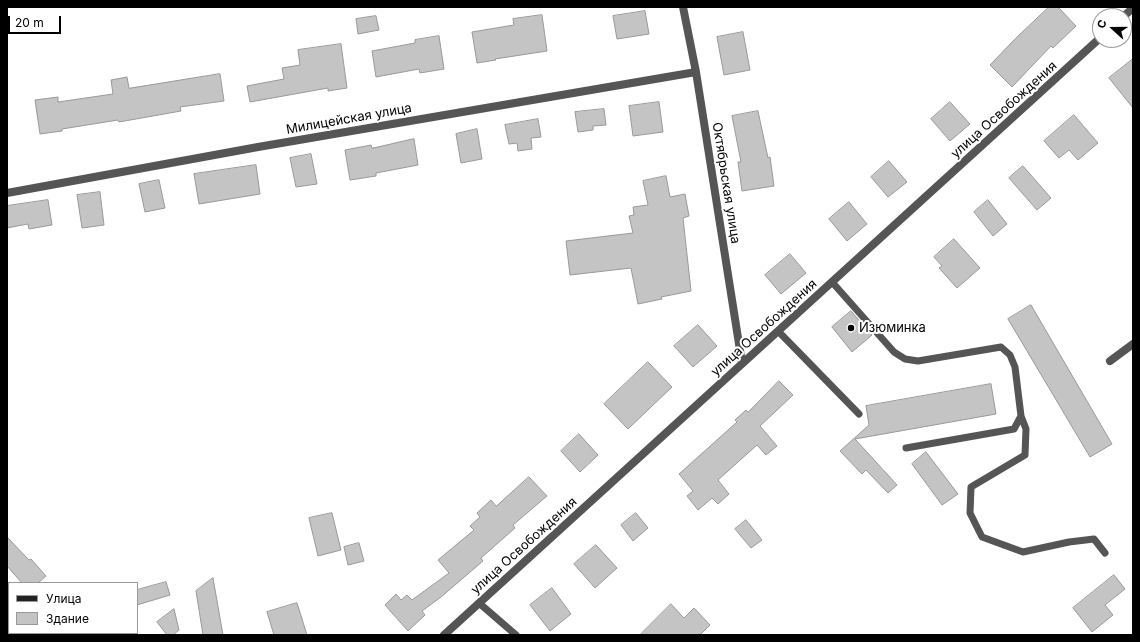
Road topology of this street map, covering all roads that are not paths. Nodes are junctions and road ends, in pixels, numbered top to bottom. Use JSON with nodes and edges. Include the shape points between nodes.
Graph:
{"nodes":[{"id":1,"x":683,"y":7,"type":"edge"},
{"id":2,"x":1092,"y":45,"type":"edge"},
{"id":3,"x":696,"y":72,"type":"junction"},
{"id":4,"x":7,"y":193,"type":"edge"},
{"id":5,"x":832,"y":282,"type":"junction"},
{"id":6,"x":778,"y":331,"type":"junction"},
{"id":7,"x":1133,"y":344,"type":"edge"},
{"id":8,"x":1110,"y":362,"type":"dead end"},
{"id":9,"x":742,"y":363,"type":"junction"},
{"id":10,"x":859,"y":414,"type":"dead end"},
{"id":11,"x":1021,"y":416,"type":"junction"},
{"id":12,"x":906,"y":448,"type":"dead end"},
{"id":13,"x":1105,"y":553,"type":"dead end"},
{"id":14,"x":479,"y":603,"type":"junction"},
{"id":15,"x":444,"y":635,"type":"edge"},
{"id":16,"x":516,"y":635,"type":"edge"}],
"edges":[{"from":1,"to":3,"type":"street","name":"Октябрьская улица"},
{"from":2,"to":5,"type":"street","name":"улица Освобождения"},
{"from":3,"to":4,"type":"street","name":"Милицейская улица"},
{"from":3,"to":9,"type":"street","name":"Октябрьская улица"},
{"from":5,"to":6,"type":"street","name":"улица Освобождения"},
{"from":5,"to":11,"type":"lane","via":[[894,352],[905,359],[918,361],[1001,347],[1010,355],[1015,367]]},
{"from":6,"to":9,"type":"street","name":"улица Освобождения"},
{"from":6,"to":10,"type":"lane"},
{"from":7,"to":8,"type":"street"},
{"from":9,"to":14,"type":"street","name":"улица Освобождения"},
{"from":11,"to":12,"type":"lane","via":[[1014,429]]},
{"from":11,"to":13,"type":"lane","via":[[1026,429],[1025,455],[971,487],[970,512],[982,537],[1023,552],[1094,539]]},
{"from":14,"to":15,"type":"street","name":"улица Освобождения"},
{"from":14,"to":16,"type":"lane"}]}
